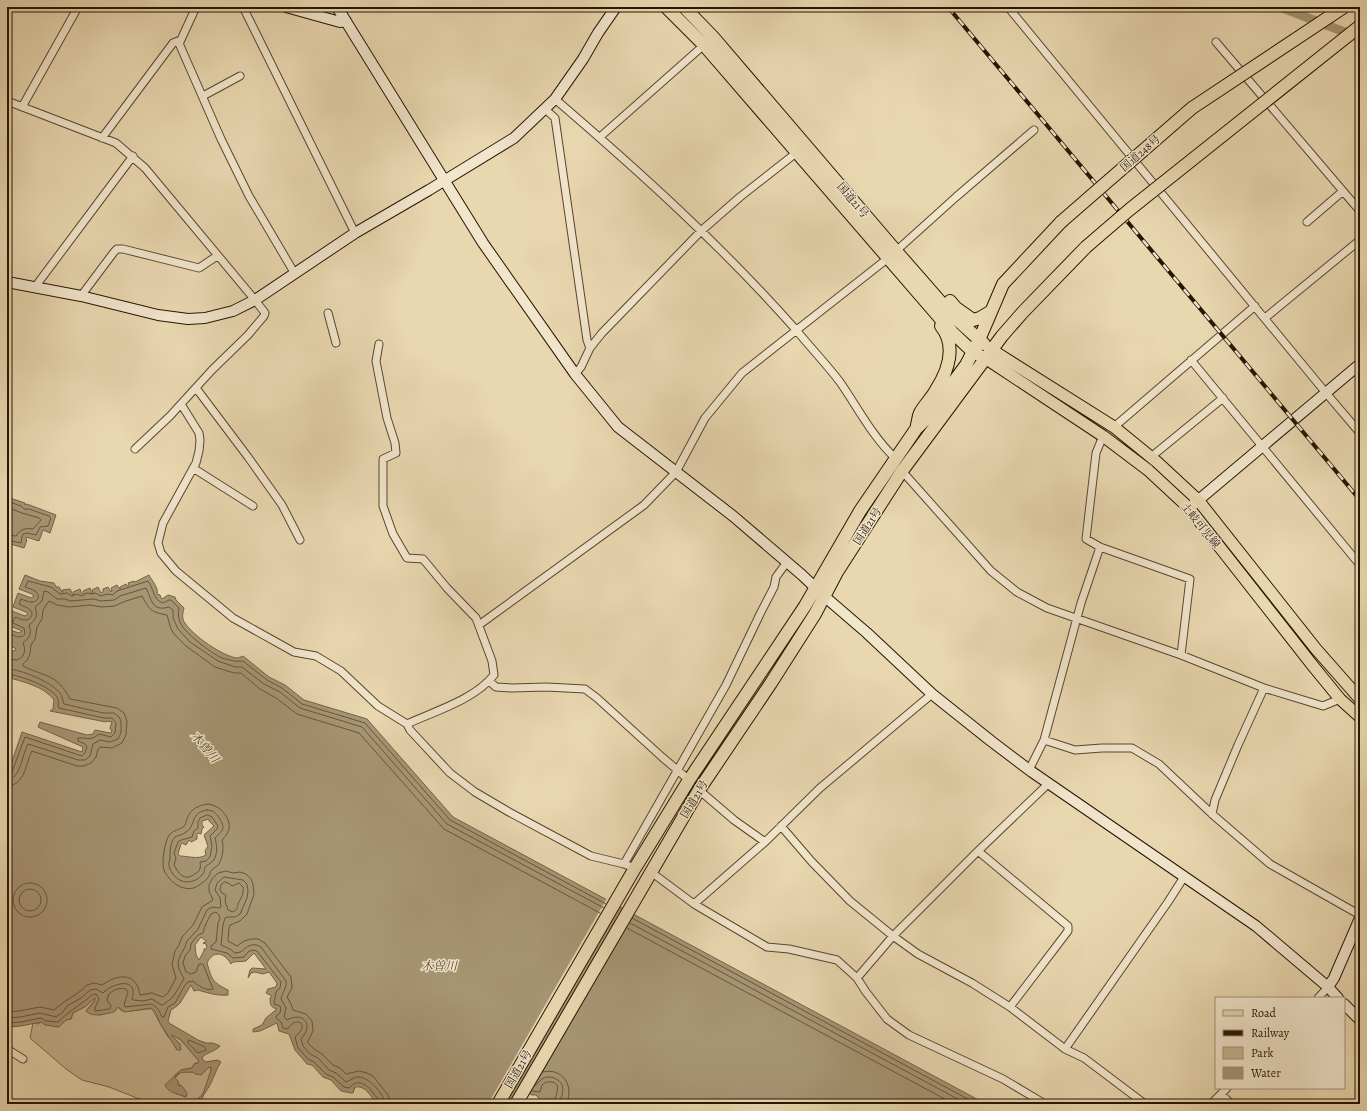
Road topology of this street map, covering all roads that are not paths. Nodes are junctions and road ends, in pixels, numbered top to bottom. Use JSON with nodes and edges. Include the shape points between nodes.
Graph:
{"nodes":[{"id":1,"x":78,"y":7,"type":"edge"},
{"id":2,"x":196,"y":7,"type":"edge"},
{"id":3,"x":242,"y":7,"type":"edge"},
{"id":4,"x":286,"y":7,"type":"edge"},
{"id":5,"x":337,"y":7,"type":"edge"},
{"id":6,"x":616,"y":7,"type":"edge"},
{"id":7,"x":666,"y":7,"type":"edge"},
{"id":8,"x":684,"y":7,"type":"edge"},
{"id":9,"x":1008,"y":7,"type":"edge"},
{"id":10,"x":1344,"y":7,"type":"edge"},
{"id":11,"x":346,"y":21,"type":"junction"},
{"id":12,"x":1360,"y":26,"type":"edge"},
{"id":13,"x":1216,"y":42,"type":"dead end"},
{"id":14,"x":179,"y":44,"type":"junction"},
{"id":15,"x":704,"y":45,"type":"junction"},
{"id":16,"x":240,"y":76,"type":"dead end"},
{"id":17,"x":203,"y":96,"type":"junction"},
{"id":18,"x":554,"y":99,"type":"junction"},
{"id":19,"x":7,"y":101,"type":"edge"},
{"id":20,"x":22,"y":107,"type":"junction"},
{"id":21,"x":545,"y":109,"type":"junction"},
{"id":22,"x":1034,"y":130,"type":"dead end"},
{"id":23,"x":600,"y":137,"type":"junction"},
{"id":24,"x":102,"y":138,"type":"junction"},
{"id":25,"x":796,"y":153,"type":"junction"},
{"id":26,"x":133,"y":156,"type":"junction"},
{"id":27,"x":444,"y":181,"type":"junction"},
{"id":28,"x":1343,"y":191,"type":"junction"},
{"id":29,"x":1360,"y":211,"type":"edge"},
{"id":30,"x":1307,"y":222,"type":"dead end"},
{"id":31,"x":701,"y":231,"type":"junction"},
{"id":32,"x":355,"y":233,"type":"junction"},
{"id":33,"x":1360,"y":240,"type":"edge"},
{"id":34,"x":891,"y":255,"type":"junction"},
{"id":35,"x":217,"y":256,"type":"junction"},
{"id":36,"x":913,"y":270,"type":"junction"},
{"id":37,"x":295,"y":274,"type":"junction"},
{"id":38,"x":7,"y":282,"type":"edge"},
{"id":39,"x":910,"y":284,"type":"junction"},
{"id":40,"x":35,"y":287,"type":"junction"},
{"id":41,"x":80,"y":296,"type":"junction"},
{"id":42,"x":255,"y":300,"type":"junction"},
{"id":43,"x":1255,"y":306,"type":"junction"},
{"id":44,"x":990,"y":312,"type":"junction"},
{"id":45,"x":328,"y":313,"type":"dead end"},
{"id":46,"x":1265,"y":318,"type":"junction"},
{"id":47,"x":796,"y":330,"type":"junction"},
{"id":48,"x":979,"y":340,"type":"junction"},
{"id":49,"x":336,"y":343,"type":"dead end"},
{"id":50,"x":379,"y":344,"type":"dead end"},
{"id":51,"x":590,"y":348,"type":"junction"},
{"id":52,"x":973,"y":352,"type":"junction"},
{"id":53,"x":988,"y":354,"type":"junction"},
{"id":54,"x":1191,"y":360,"type":"junction"},
{"id":55,"x":1360,"y":364,"type":"edge"},
{"id":56,"x":576,"y":374,"type":"junction"},
{"id":57,"x":196,"y":388,"type":"junction"},
{"id":58,"x":1326,"y":393,"type":"junction"},
{"id":59,"x":1223,"y":398,"type":"junction"},
{"id":60,"x":181,"y":404,"type":"junction"},
{"id":61,"x":1114,"y":428,"type":"junction"},
{"id":62,"x":916,"y":429,"type":"junction"},
{"id":63,"x":1360,"y":433,"type":"edge"},
{"id":64,"x":1104,"y":436,"type":"junction"},
{"id":65,"x":1263,"y":446,"type":"junction"},
{"id":66,"x":135,"y":449,"type":"dead end"},
{"id":67,"x":1151,"y":457,"type":"junction"},
{"id":68,"x":896,"y":458,"type":"junction"},
{"id":69,"x":193,"y":468,"type":"junction"},
{"id":70,"x":676,"y":472,"type":"junction"},
{"id":71,"x":902,"y":472,"type":"junction"},
{"id":72,"x":1198,"y":500,"type":"junction"},
{"id":73,"x":253,"y":506,"type":"dead end"},
{"id":74,"x":1189,"y":508,"type":"junction"},
{"id":75,"x":300,"y":540,"type":"dead end"},
{"id":76,"x":1100,"y":547,"type":"junction"},
{"id":77,"x":788,"y":562,"type":"junction"},
{"id":78,"x":1360,"y":564,"type":"edge"},
{"id":79,"x":815,"y":587,"type":"junction"},
{"id":80,"x":824,"y":596,"type":"junction"},
{"id":81,"x":1077,"y":618,"type":"junction"},
{"id":82,"x":479,"y":625,"type":"junction"},
{"id":83,"x":1181,"y":655,"type":"junction"},
{"id":84,"x":489,"y":681,"type":"junction"},
{"id":85,"x":1264,"y":688,"type":"junction"},
{"id":86,"x":932,"y":694,"type":"junction"},
{"id":87,"x":1340,"y":699,"type":"junction"},
{"id":88,"x":1360,"y":699,"type":"edge"},
{"id":89,"x":1360,"y":717,"type":"edge"},
{"id":90,"x":407,"y":724,"type":"junction"},
{"id":91,"x":1044,"y":740,"type":"junction"},
{"id":92,"x":678,"y":770,"type":"junction"},
{"id":93,"x":1029,"y":770,"type":"junction"},
{"id":94,"x":689,"y":780,"type":"junction"},
{"id":95,"x":1049,"y":783,"type":"junction"},
{"id":96,"x":699,"y":790,"type":"junction"},
{"id":97,"x":1212,"y":814,"type":"junction"},
{"id":98,"x":781,"y":826,"type":"junction"},
{"id":99,"x":765,"y":842,"type":"junction"},
{"id":100,"x":978,"y":851,"type":"junction"},
{"id":101,"x":630,"y":866,"type":"junction"},
{"id":102,"x":651,"y":872,"type":"junction"},
{"id":103,"x":1184,"y":877,"type":"junction"},
{"id":104,"x":694,"y":904,"type":"junction"},
{"id":105,"x":1360,"y":916,"type":"edge"},
{"id":106,"x":893,"y":936,"type":"junction"},
{"id":107,"x":857,"y":978,"type":"junction"},
{"id":108,"x":1328,"y":987,"type":"junction"},
{"id":109,"x":1319,"y":997,"type":"edge"},
{"id":110,"x":1337,"y":997,"type":"edge"},
{"id":111,"x":1345,"y":1005,"type":"edge"},
{"id":112,"x":1010,"y":1007,"type":"junction"},
{"id":113,"x":1360,"y":1020,"type":"edge"},
{"id":114,"x":7,"y":1049,"type":"edge"},
{"id":115,"x":1065,"y":1049,"type":"junction"},
{"id":116,"x":23,"y":1059,"type":"dead end"},
{"id":117,"x":1226,"y":1089,"type":"edge"},
{"id":118,"x":1221,"y":1094,"type":"junction"},
{"id":119,"x":498,"y":1104,"type":"edge"},
{"id":120,"x":516,"y":1104,"type":"edge"},
{"id":121,"x":1045,"y":1104,"type":"edge"},
{"id":122,"x":1145,"y":1104,"type":"edge"},
{"id":123,"x":1211,"y":1104,"type":"edge"},
{"id":124,"x":1231,"y":1104,"type":"edge"}],
"edges":[{"from":1,"to":20,"type":"street"},
{"from":2,"to":14,"type":"street"},
{"from":3,"to":32,"type":"street"},
{"from":4,"to":11,"type":"street","via":[[340,22]]},
{"from":5,"to":11,"type":"street"},
{"from":6,"to":18,"type":"street"},
{"from":7,"to":15,"type":"highway","name":"国道21号"},
{"from":8,"to":34,"type":"highway","name":"国道21号","via":[[727,53]]},
{"from":9,"to":43,"type":"street"},
{"from":10,"to":44,"type":"highway","name":"国道248号","bridge":true,"via":[[1192,108],[1061,222],[1003,284]]},
{"from":11,"to":27,"type":"street"},
{"from":12,"to":53,"type":"highway","bridge":true,"via":[[1086,247],[1022,312]]},
{"from":13,"to":28,"type":"street"},
{"from":14,"to":17,"type":"street"},
{"from":14,"to":24,"type":"street","via":[[173,44]]},
{"from":15,"to":23,"type":"street"},
{"from":15,"to":25,"type":"highway","name":"国道21号"},
{"from":16,"to":17,"type":"street"},
{"from":17,"to":37,"type":"street","via":[[249,196]]},
{"from":18,"to":21,"type":"street"},
{"from":18,"to":23,"type":"street"},
{"from":19,"to":20,"type":"street"},
{"from":20,"to":24,"type":"street"},
{"from":21,"to":27,"type":"street","via":[[514,138]]},
{"from":21,"to":51,"type":"street","via":[[555,118]]},
{"from":22,"to":34,"type":"street"},
{"from":23,"to":31,"type":"street"},
{"from":24,"to":26,"type":"street","via":[[116,143]]},
{"from":25,"to":31,"type":"street"},
{"from":25,"to":34,"type":"highway","name":"国道21号"},
{"from":26,"to":35,"type":"street"},
{"from":26,"to":40,"type":"street"},
{"from":27,"to":32,"type":"street"},
{"from":27,"to":56,"type":"street","via":[[483,243]]},
{"from":28,"to":29,"type":"street"},
{"from":28,"to":30,"type":"street"},
{"from":31,"to":47,"type":"street"},
{"from":31,"to":51,"type":"street"},
{"from":32,"to":37,"type":"street"},
{"from":33,"to":46,"type":"street"},
{"from":34,"to":36,"type":"highway","name":"国道21号"},
{"from":34,"to":39,"type":"highway","name":"国道21号"},
{"from":34,"to":47,"type":"street"},
{"from":35,"to":41,"type":"street","via":[[199,268],[118,248]]},
{"from":35,"to":42,"type":"street"},
{"from":36,"to":44,"type":"highway","via":[[932,280],[956,308],[973,320]]},
{"from":36,"to":48,"type":"highway","name":"国道21号","via":[[952,315]]},
{"from":37,"to":42,"type":"street"},
{"from":38,"to":40,"type":"street"},
{"from":39,"to":52,"type":"highway","name":"国道21号"},
{"from":39,"to":62,"type":"highway","via":[[912,291],[943,329],[949,341],[950,354],[936,390],[920,414]]},
{"from":40,"to":41,"type":"street"},
{"from":41,"to":42,"type":"street","via":[[158,315],[188,319],[205,318]]},
{"from":42,"to":57,"type":"street","via":[[264,311],[264,316]]},
{"from":43,"to":46,"type":"street"},
{"from":43,"to":54,"type":"street"},
{"from":44,"to":48,"type":"highway","name":"国道248号"},
{"from":45,"to":49,"type":"street"},
{"from":46,"to":58,"type":"street"},
{"from":47,"to":68,"type":"street","via":[[839,381],[881,444]]},
{"from":47,"to":70,"type":"street","via":[[742,373],[705,418]]},
{"from":48,"to":52,"type":"highway","name":"国道248号"},
{"from":48,"to":53,"type":"highway","name":"国道21号"},
{"from":50,"to":82,"type":"street","via":[[376,361],[378,375],[387,418],[396,443],[396,453],[383,459],[383,506],[390,527],[407,558],[423,559],[476,618]]},
{"from":51,"to":56,"type":"street"},
{"from":52,"to":53,"type":"highway"},
{"from":52,"to":62,"type":"highway","name":"国道21号","via":[[927,418]]},
{"from":53,"to":61,"type":"main road","name":"土岐可児線"},
{"from":53,"to":64,"type":"main road","name":"土岐可児線"},
{"from":53,"to":71,"type":"highway","name":"国道21号"},
{"from":54,"to":59,"type":"street"},
{"from":54,"to":61,"type":"street"},
{"from":55,"to":58,"type":"street"},
{"from":56,"to":70,"type":"street","via":[[618,427]]},
{"from":57,"to":60,"type":"street"},
{"from":57,"to":75,"type":"street","via":[[282,505]]},
{"from":58,"to":63,"type":"street"},
{"from":58,"to":65,"type":"street"},
{"from":59,"to":65,"type":"street"},
{"from":59,"to":67,"type":"street"},
{"from":60,"to":66,"type":"street"},
{"from":60,"to":69,"type":"street","via":[[199,433],[199,452]]},
{"from":61,"to":67,"type":"main road","name":"土岐可児線"},
{"from":62,"to":68,"type":"highway","name":"国道21号"},
{"from":64,"to":74,"type":"main road","name":"土岐可児線","via":[[1148,470]]},
{"from":64,"to":76,"type":"street","via":[[1096,453],[1086,539]]},
{"from":65,"to":72,"type":"street"},
{"from":65,"to":78,"type":"street"},
{"from":67,"to":72,"type":"main road","name":"土岐可児線"},
{"from":68,"to":79,"type":"highway","name":"国道21号","via":[[860,511]]},
{"from":69,"to":73,"type":"street"},
{"from":69,"to":90,"type":"street","via":[[164,523],[158,543],[161,553],[176,571],[233,618],[294,652],[316,656],[335,667],[378,706]]},
{"from":70,"to":77,"type":"street"},
{"from":70,"to":82,"type":"street","via":[[644,505]]},
{"from":71,"to":80,"type":"highway","name":"国道21号"},
{"from":71,"to":81,"type":"street","via":[[991,571],[1017,592],[1047,608]]},
{"from":72,"to":74,"type":"street"},
{"from":72,"to":88,"type":"main road","name":"土岐可児線","via":[[1316,649]]},
{"from":74,"to":87,"type":"main road","name":"土岐可児線"},
{"from":76,"to":81,"type":"street"},
{"from":76,"to":83,"type":"street","via":[[1190,579]]},
{"from":77,"to":79,"type":"street"},
{"from":77,"to":92,"type":"street","via":[[778,572],[774,587],[726,685]]},
{"from":79,"to":80,"type":"street"},
{"from":79,"to":94,"type":"highway","name":"国道21号","via":[[805,606]]},
{"from":80,"to":86,"type":"street"},
{"from":80,"to":96,"type":"highway","name":"国道21号","via":[[771,684]]},
{"from":81,"to":83,"type":"street"},
{"from":81,"to":91,"type":"street"},
{"from":82,"to":84,"type":"street","via":[[492,661],[494,674]]},
{"from":83,"to":85,"type":"street"},
{"from":84,"to":90,"type":"street","via":[[468,697]]},
{"from":84,"to":92,"type":"street","via":[[496,687],[585,689]]},
{"from":85,"to":87,"type":"street","via":[[1323,706]]},
{"from":85,"to":97,"type":"street","via":[[1215,800]]},
{"from":86,"to":93,"type":"street"},
{"from":86,"to":98,"type":"street","via":[[820,788]]},
{"from":87,"to":89,"type":"main road","name":"土岐可児線"},
{"from":90,"to":101,"type":"street","via":[[450,773],[474,792],[591,856]]},
{"from":91,"to":93,"type":"street"},
{"from":91,"to":97,"type":"street","via":[[1076,750],[1132,748],[1159,764]]},
{"from":92,"to":94,"type":"street"},
{"from":92,"to":101,"type":"street"},
{"from":93,"to":95,"type":"street"},
{"from":94,"to":101,"type":"highway","name":"国道21号"},
{"from":95,"to":100,"type":"street"},
{"from":95,"to":103,"type":"street"},
{"from":96,"to":99,"type":"street"},
{"from":96,"to":102,"type":"highway","name":"国道21号"},
{"from":97,"to":105,"type":"street","via":[[1270,864]]},
{"from":98,"to":99,"type":"street"},
{"from":98,"to":106,"type":"street","via":[[850,901]]},
{"from":99,"to":104,"type":"street"},
{"from":100,"to":106,"type":"street"},
{"from":100,"to":112,"type":"street","via":[[1068,926],[1068,931]]},
{"from":101,"to":119,"type":"highway","name":"国道21号","via":[[628,879]]},
{"from":102,"to":104,"type":"street"},
{"from":102,"to":120,"type":"highway","name":"国道21号"},
{"from":103,"to":108,"type":"street","via":[[1256,926]]},
{"from":103,"to":115,"type":"street"},
{"from":104,"to":107,"type":"street","via":[[767,947],[789,949],[837,960]]},
{"from":105,"to":108,"type":"street"},
{"from":106,"to":107,"type":"street"},
{"from":106,"to":112,"type":"street","via":[[918,954]]},
{"from":107,"to":121,"type":"street","via":[[887,1019],[909,1035],[1002,1079]]},
{"from":108,"to":109,"type":"street"},
{"from":108,"to":110,"type":"street"},
{"from":111,"to":113,"type":"street"},
{"from":112,"to":115,"type":"street"},
{"from":114,"to":116,"type":"street"},
{"from":115,"to":122,"type":"street","via":[[1084,1058]]},
{"from":117,"to":118,"type":"street"},
{"from":118,"to":123,"type":"street"},
{"from":118,"to":124,"type":"street"}]}
